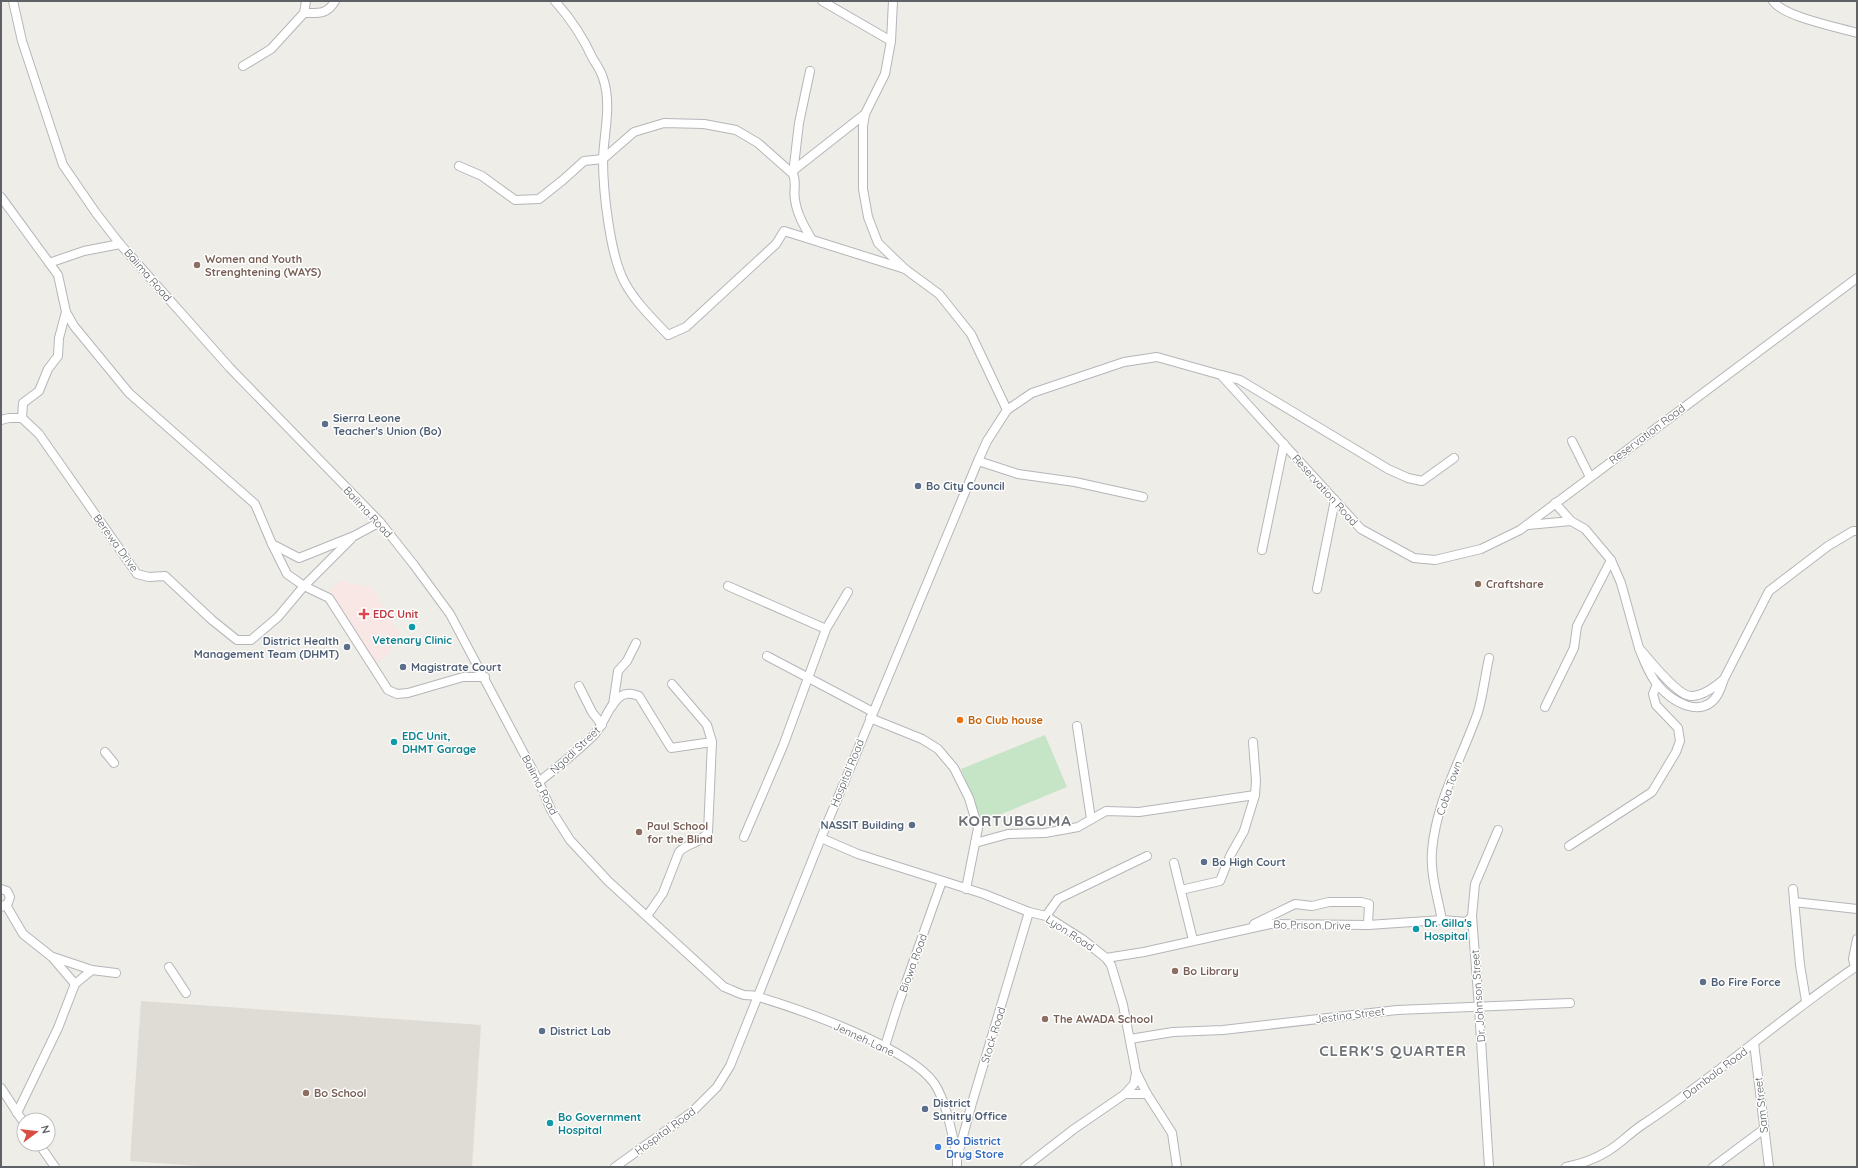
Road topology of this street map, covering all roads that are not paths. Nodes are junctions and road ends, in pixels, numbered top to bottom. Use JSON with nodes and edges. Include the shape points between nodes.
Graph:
{"nodes":[{"id":1,"x":12,"y":1,"type":"edge"},
{"id":2,"x":306,"y":1,"type":"edge"},
{"id":3,"x":335,"y":1,"type":"edge"},
{"id":4,"x":555,"y":1,"type":"edge"},
{"id":5,"x":822,"y":1,"type":"edge"},
{"id":6,"x":894,"y":1,"type":"edge"},
{"id":7,"x":1772,"y":1,"type":"edge"},
{"id":8,"x":304,"y":13,"type":"junction"},
{"id":9,"x":1857,"y":33,"type":"edge"},
{"id":10,"x":891,"y":41,"type":"junction"},
{"id":11,"x":242,"y":66,"type":"dead end"},
{"id":12,"x":810,"y":71,"type":"dead end"},
{"id":13,"x":864,"y":114,"type":"junction"},
{"id":14,"x":603,"y":159,"type":"junction"},
{"id":15,"x":459,"y":166,"type":"dead end"},
{"id":16,"x":794,"y":172,"type":"junction"},
{"id":17,"x":2,"y":201,"type":"edge"},
{"id":18,"x":811,"y":238,"type":"junction"},
{"id":19,"x":120,"y":244,"type":"junction"},
{"id":20,"x":49,"y":263,"type":"junction"},
{"id":21,"x":905,"y":269,"type":"junction"},
{"id":22,"x":1857,"y":278,"type":"edge"},
{"id":23,"x":66,"y":312,"type":"junction"},
{"id":24,"x":1221,"y":375,"type":"junction"},
{"id":25,"x":1008,"y":410,"type":"junction"},
{"id":26,"x":22,"y":418,"type":"junction"},
{"id":27,"x":1,"y":420,"type":"edge"},
{"id":28,"x":1572,"y":441,"type":"dead end"},
{"id":29,"x":1284,"y":444,"type":"junction"},
{"id":30,"x":1454,"y":458,"type":"dead end"},
{"id":31,"x":978,"y":462,"type":"junction"},
{"id":32,"x":1590,"y":477,"type":"junction"},
{"id":33,"x":1143,"y":497,"type":"dead end"},
{"id":34,"x":1335,"y":500,"type":"junction"},
{"id":35,"x":1555,"y":502,"type":"junction"},
{"id":36,"x":1571,"y":521,"type":"junction"},
{"id":37,"x":380,"y":522,"type":"junction"},
{"id":38,"x":1527,"y":525,"type":"junction"},
{"id":39,"x":1857,"y":531,"type":"edge"},
{"id":40,"x":354,"y":536,"type":"junction"},
{"id":41,"x":272,"y":544,"type":"junction"},
{"id":42,"x":1262,"y":550,"type":"dead end"},
{"id":43,"x":1611,"y":560,"type":"junction"},
{"id":44,"x":304,"y":586,"type":"junction"},
{"id":45,"x":728,"y":586,"type":"dead end"},
{"id":46,"x":1317,"y":590,"type":"dead end"},
{"id":47,"x":848,"y":592,"type":"dead end"},
{"id":48,"x":826,"y":629,"type":"junction"},
{"id":49,"x":636,"y":643,"type":"dead end"},
{"id":50,"x":1639,"y":648,"type":"junction"},
{"id":51,"x":767,"y":656,"type":"dead end"},
{"id":52,"x":1489,"y":658,"type":"dead end"},
{"id":53,"x":485,"y":677,"type":"junction"},
{"id":54,"x":808,"y":678,"type":"junction"},
{"id":55,"x":1724,"y":679,"type":"junction"},
{"id":56,"x":672,"y":684,"type":"dead end"},
{"id":57,"x":1657,"y":684,"type":"junction"},
{"id":58,"x":579,"y":686,"type":"dead end"},
{"id":59,"x":613,"y":704,"type":"junction"},
{"id":60,"x":1545,"y":707,"type":"dead end"},
{"id":61,"x":872,"y":715,"type":"junction"},
{"id":62,"x":602,"y":725,"type":"junction"},
{"id":63,"x":1077,"y":726,"type":"dead end"},
{"id":64,"x":712,"y":742,"type":"junction"},
{"id":65,"x":1253,"y":742,"type":"dead end"},
{"id":66,"x":105,"y":752,"type":"dead end"},
{"id":67,"x":114,"y":763,"type":"dead end"},
{"id":68,"x":539,"y":782,"type":"junction"},
{"id":69,"x":1255,"y":796,"type":"junction"},
{"id":70,"x":1091,"y":819,"type":"junction"},
{"id":71,"x":1498,"y":830,"type":"dead end"},
{"id":72,"x":744,"y":837,"type":"dead end"},
{"id":73,"x":821,"y":838,"type":"junction"},
{"id":74,"x":975,"y":843,"type":"junction"},
{"id":75,"x":1569,"y":846,"type":"dead end"},
{"id":76,"x":1147,"y":856,"type":"dead end"},
{"id":77,"x":1174,"y":863,"type":"dead end"},
{"id":78,"x":942,"y":881,"type":"junction"},
{"id":79,"x":1,"y":889,"type":"edge"},
{"id":80,"x":966,"y":889,"type":"junction"},
{"id":81,"x":1794,"y":889,"type":"dead end"},
{"id":82,"x":1181,"y":890,"type":"junction"},
{"id":83,"x":1794,"y":902,"type":"junction"},
{"id":84,"x":4,"y":906,"type":"edge"},
{"id":85,"x":1857,"y":909,"type":"edge"},
{"id":86,"x":1029,"y":912,"type":"junction"},
{"id":87,"x":647,"y":916,"type":"junction"},
{"id":88,"x":1046,"y":916,"type":"junction"},
{"id":89,"x":1472,"y":916,"type":"junction"},
{"id":90,"x":1442,"y":920,"type":"junction"},
{"id":91,"x":1368,"y":925,"type":"junction"},
{"id":92,"x":1245,"y":929,"type":"junction"},
{"id":93,"x":1857,"y":939,"type":"edge"},
{"id":94,"x":1193,"y":940,"type":"junction"},
{"id":95,"x":52,"y":956,"type":"junction"},
{"id":96,"x":1106,"y":958,"type":"junction"},
{"id":97,"x":169,"y":967,"type":"dead end"},
{"id":98,"x":1856,"y":967,"type":"edge"},
{"id":99,"x":92,"y":970,"type":"junction"},
{"id":100,"x":116,"y":973,"type":"dead end"},
{"id":101,"x":75,"y":984,"type":"junction"},
{"id":102,"x":186,"y":992,"type":"dead end"},
{"id":103,"x":757,"y":996,"type":"junction"},
{"id":104,"x":1806,"y":1001,"type":"junction"},
{"id":105,"x":1570,"y":1003,"type":"dead end"},
{"id":106,"x":1479,"y":1008,"type":"junction"},
{"id":107,"x":1130,"y":1039,"type":"junction"},
{"id":108,"x":1754,"y":1043,"type":"junction"},
{"id":109,"x":885,"y":1046,"type":"junction"},
{"id":110,"x":1136,"y":1072,"type":"junction"},
{"id":111,"x":1,"y":1088,"type":"edge"},
{"id":112,"x":1125,"y":1094,"type":"junction"},
{"id":113,"x":1147,"y":1094,"type":"junction"},
{"id":114,"x":17,"y":1112,"type":"edge"},
{"id":115,"x":18,"y":1112,"type":"edge"},
{"id":116,"x":1764,"y":1129,"type":"junction"},
{"id":117,"x":45,"y":1152,"type":"edge"},
{"id":118,"x":957,"y":1158,"type":"junction"},
{"id":119,"x":1580,"y":1165,"type":"edge"},
{"id":120,"x":55,"y":1167,"type":"edge"},
{"id":121,"x":615,"y":1167,"type":"edge"},
{"id":122,"x":957,"y":1167,"type":"edge"},
{"id":123,"x":1025,"y":1167,"type":"edge"},
{"id":124,"x":1177,"y":1167,"type":"edge"},
{"id":125,"x":1489,"y":1167,"type":"edge"},
{"id":126,"x":1566,"y":1167,"type":"edge"},
{"id":127,"x":1713,"y":1167,"type":"edge"},
{"id":128,"x":1769,"y":1167,"type":"edge"}],
"edges":[{"from":1,"to":19,"type":"street","name":"Baiima Road","via":[[22,41],[63,165]]},
{"from":2,"to":8,"type":"street"},
{"from":3,"to":8,"type":"street","via":[[330,10]]},
{"from":4,"to":14,"type":"street","via":[[569,16],[583,38],[603,78],[608,106]]},
{"from":5,"to":10,"type":"street"},
{"from":6,"to":10,"type":"street"},
{"from":7,"to":9,"type":"street","via":[[1777,7],[1795,15]]},
{"from":8,"to":11,"type":"street","via":[[271,49]]},
{"from":10,"to":13,"type":"street","via":[[885,74]]},
{"from":12,"to":16,"type":"street","via":[[799,123]]},
{"from":13,"to":16,"type":"street"},
{"from":13,"to":21,"type":"street","via":[[863,189],[868,217],[878,243]]},
{"from":14,"to":15,"type":"street","via":[[584,161],[539,199],[520,201],[482,176]]},
{"from":14,"to":16,"type":"street","via":[[634,132],[664,123],[704,124],[736,130],[758,143]]},
{"from":14,"to":18,"type":"street","via":[[605,198],[618,264],[625,283],[668,335],[686,327],[776,244],[784,231]]},
{"from":16,"to":18,"type":"street","via":[[794,199]]},
{"from":17,"to":20,"type":"street"},
{"from":18,"to":21,"type":"street"},
{"from":19,"to":20,"type":"street","via":[[84,251]]},
{"from":19,"to":37,"type":"street","name":"Baiima Road","via":[[230,368]]},
{"from":20,"to":23,"type":"street","via":[[58,275]]},
{"from":21,"to":25,"type":"street","via":[[940,294],[971,334]]},
{"from":22,"to":32,"type":"street","name":"Reservation Road"},
{"from":23,"to":26,"type":"street","via":[[59,338],[58,356],[48,369],[39,391],[23,403]]},
{"from":23,"to":41,"type":"street","via":[[74,326],[130,393],[255,504]]},
{"from":24,"to":25,"type":"street","via":[[1158,357],[1124,362],[1032,393]]},
{"from":24,"to":29,"type":"street","name":"Reservation Road"},
{"from":24,"to":30,"type":"street","via":[[1240,380],[1408,478],[1422,481]]},
{"from":25,"to":31,"type":"street","name":"Hospital Road","via":[[987,441]]},
{"from":26,"to":27,"type":"street"},
{"from":26,"to":44,"type":"street","name":"Berewa Drive","via":[[39,434],[137,574],[149,577],[165,576],[237,640],[251,640],[278,617]]},
{"from":28,"to":32,"type":"street"},
{"from":29,"to":34,"type":"street","name":"Reservation Road"},
{"from":29,"to":42,"type":"street"},
{"from":31,"to":33,"type":"street","via":[[1018,474],[1075,482]]},
{"from":31,"to":61,"type":"street","name":"Hospital Road"},
{"from":32,"to":35,"type":"street","name":"Reservation Road"},
{"from":34,"to":38,"type":"street","name":"Reservation Road","via":[[1361,529],[1414,558],[1435,560],[1481,549]]},
{"from":34,"to":46,"type":"street"},
{"from":35,"to":36,"type":"street"},
{"from":35,"to":38,"type":"street","name":"Reservation Road"},
{"from":36,"to":38,"type":"street"},
{"from":36,"to":43,"type":"street","via":[[1585,529]]},
{"from":37,"to":40,"type":"street"},
{"from":37,"to":53,"type":"street","name":"Baiima Road","via":[[450,614]]},
{"from":39,"to":55,"type":"street","via":[[1828,546],[1769,591]]},
{"from":40,"to":41,"type":"street","via":[[299,558]]},
{"from":40,"to":44,"type":"street","name":"Berewa Drive"},
{"from":41,"to":44,"type":"street","via":[[287,574]]},
{"from":43,"to":50,"type":"street","via":[[1621,583]]},
{"from":43,"to":60,"type":"street","via":[[1577,626],[1574,648]]},
{"from":44,"to":53,"type":"street","via":[[329,598],[388,690],[397,694],[408,693],[463,677]]},
{"from":45,"to":48,"type":"street"},
{"from":47,"to":48,"type":"street"},
{"from":48,"to":54,"type":"street"},
{"from":49,"to":59,"type":"street","via":[[627,661],[618,671]]},
{"from":50,"to":55,"type":"street","via":[[1680,693],[1691,696],[1710,690]]},
{"from":50,"to":57,"type":"street"},
{"from":51,"to":54,"type":"street"},
{"from":52,"to":90,"type":"street","name":"Coba Town","via":[[1478,711],[1444,794],[1434,838],[1433,876]]},
{"from":53,"to":68,"type":"street","name":"Baiima Road"},
{"from":54,"to":61,"type":"street"},
{"from":54,"to":72,"type":"street"},
{"from":55,"to":57,"type":"street","via":[[1713,700],[1705,705],[1692,707],[1680,704],[1669,697]]},
{"from":56,"to":64,"type":"street","via":[[707,725]]},
{"from":57,"to":75,"type":"street","via":[[1653,694],[1656,705],[1678,728],[1680,741],[1676,752],[1652,792]]},
{"from":58,"to":62,"type":"street","via":[[592,712]]},
{"from":59,"to":62,"type":"street","name":"Ngadi Street"},
{"from":59,"to":64,"type":"street","via":[[622,696],[639,696],[672,748]]},
{"from":61,"to":73,"type":"street","name":"Hospital Road"},
{"from":61,"to":74,"type":"street","via":[[938,748],[954,768],[969,798],[978,828]]},
{"from":62,"to":68,"type":"street","name":"Ngadi Street","via":[[594,736]]},
{"from":63,"to":70,"type":"street"},
{"from":64,"to":87,"type":"street","via":[[708,832],[705,838],[683,846],[663,893]]},
{"from":65,"to":69,"type":"street"},
{"from":66,"to":67,"type":"street"},
{"from":68,"to":87,"type":"street","name":"Baiima Road","via":[[551,810],[570,840],[608,881]]},
{"from":69,"to":70,"type":"street","via":[[1139,812],[1106,811],[1101,816]]},
{"from":69,"to":82,"type":"street","via":[[1244,831],[1220,881]]},
{"from":70,"to":74,"type":"street","via":[[1078,827],[1045,833],[1008,834]]},
{"from":71,"to":89,"type":"street","name":"Dr. Johnson Street","via":[[1475,884]]},
{"from":73,"to":78,"type":"street","name":"Lyon Road","via":[[858,854]]},
{"from":73,"to":103,"type":"street","name":"Hospital Road"},
{"from":74,"to":80,"type":"street"},
{"from":76,"to":88,"type":"street","via":[[1058,899]]},
{"from":77,"to":82,"type":"street"},
{"from":78,"to":80,"type":"street","name":"Lyon Road"},
{"from":78,"to":109,"type":"street","name":"Biowa Road"},
{"from":79,"to":84,"type":"street","via":[[9,894],[10,900]]},
{"from":80,"to":86,"type":"street","name":"Lyon Road"},
{"from":81,"to":83,"type":"street"},
{"from":82,"to":94,"type":"street"},
{"from":83,"to":85,"type":"street"},
{"from":83,"to":104,"type":"street"},
{"from":84,"to":95,"type":"street","via":[[23,934]]},
{"from":86,"to":88,"type":"street","name":"Lyon Road"},
{"from":86,"to":118,"type":"street","name":"Stock Road"},
{"from":87,"to":103,"type":"street","name":"Baiima Road","via":[[724,987],[742,994]]},
{"from":88,"to":96,"type":"street","name":"Lyon Road"},
{"from":89,"to":90,"type":"street","name":"Bo Prison Drive","via":[[1467,922]]},
{"from":89,"to":106,"type":"street","name":"Dr. Johnson Street"},
{"from":90,"to":91,"type":"street","name":"Bo Prison Drive"},
{"from":91,"to":92,"type":"street","name":"Bo Prison Drive","via":[[1270,924]]},
{"from":91,"to":92,"type":"street","via":[[1369,904],[1329,902],[1312,906],[1295,904]]},
{"from":92,"to":94,"type":"street","name":"Bo Prison Drive"},
{"from":93,"to":98,"type":"street","via":[[1853,959]]},
{"from":94,"to":96,"type":"street","name":"Bo Prison Drive"},
{"from":95,"to":99,"type":"street"},
{"from":95,"to":101,"type":"street"},
{"from":96,"to":107,"type":"street","name":"Lyon Road","via":[[1111,965],[1121,998]]},
{"from":97,"to":102,"type":"street"},
{"from":98,"to":104,"type":"street","name":"Dambala Road"},
{"from":99,"to":100,"type":"street"},
{"from":99,"to":101,"type":"street"},
{"from":101,"to":115,"type":"street","via":[[58,1028]]},
{"from":103,"to":109,"type":"street","name":"Jenneh Lane"},
{"from":103,"to":121,"type":"street","name":"Hospital Road","via":[[730,1066],[717,1087],[692,1112]]},
{"from":104,"to":108,"type":"street","name":"Dambala Road"},
{"from":105,"to":106,"type":"street","name":"Jestina Street"},
{"from":106,"to":107,"type":"street","name":"Jestina Street","via":[[1397,1010],[1223,1030],[1174,1032]]},
{"from":106,"to":125,"type":"street","name":"Dr. Johnson Street"},
{"from":107,"to":110,"type":"street","name":"Lyon Road"},
{"from":108,"to":116,"type":"street","name":"Sam Street"},
{"from":108,"to":119,"type":"street","name":"Dambala Road","via":[[1679,1101],[1628,1134],[1608,1151]]},
{"from":109,"to":118,"type":"street","name":"Jenneh Lane","via":[[923,1070],[934,1084],[949,1122]]},
{"from":110,"to":112,"type":"street","via":[[1134,1084]]},
{"from":110,"to":113,"type":"street","name":"Lyon Road"},
{"from":111,"to":114,"type":"street"},
{"from":112,"to":113,"type":"street"},
{"from":112,"to":123,"type":"street"},
{"from":113,"to":124,"type":"street","name":"Lyon Road","via":[[1172,1133]]},
{"from":116,"to":127,"type":"street"},
{"from":116,"to":128,"type":"street","name":"Sam Street"},
{"from":117,"to":120,"type":"street"},
{"from":118,"to":122,"type":"street"},
{"from":119,"to":126,"type":"street","name":"Dambala Road"}]}
